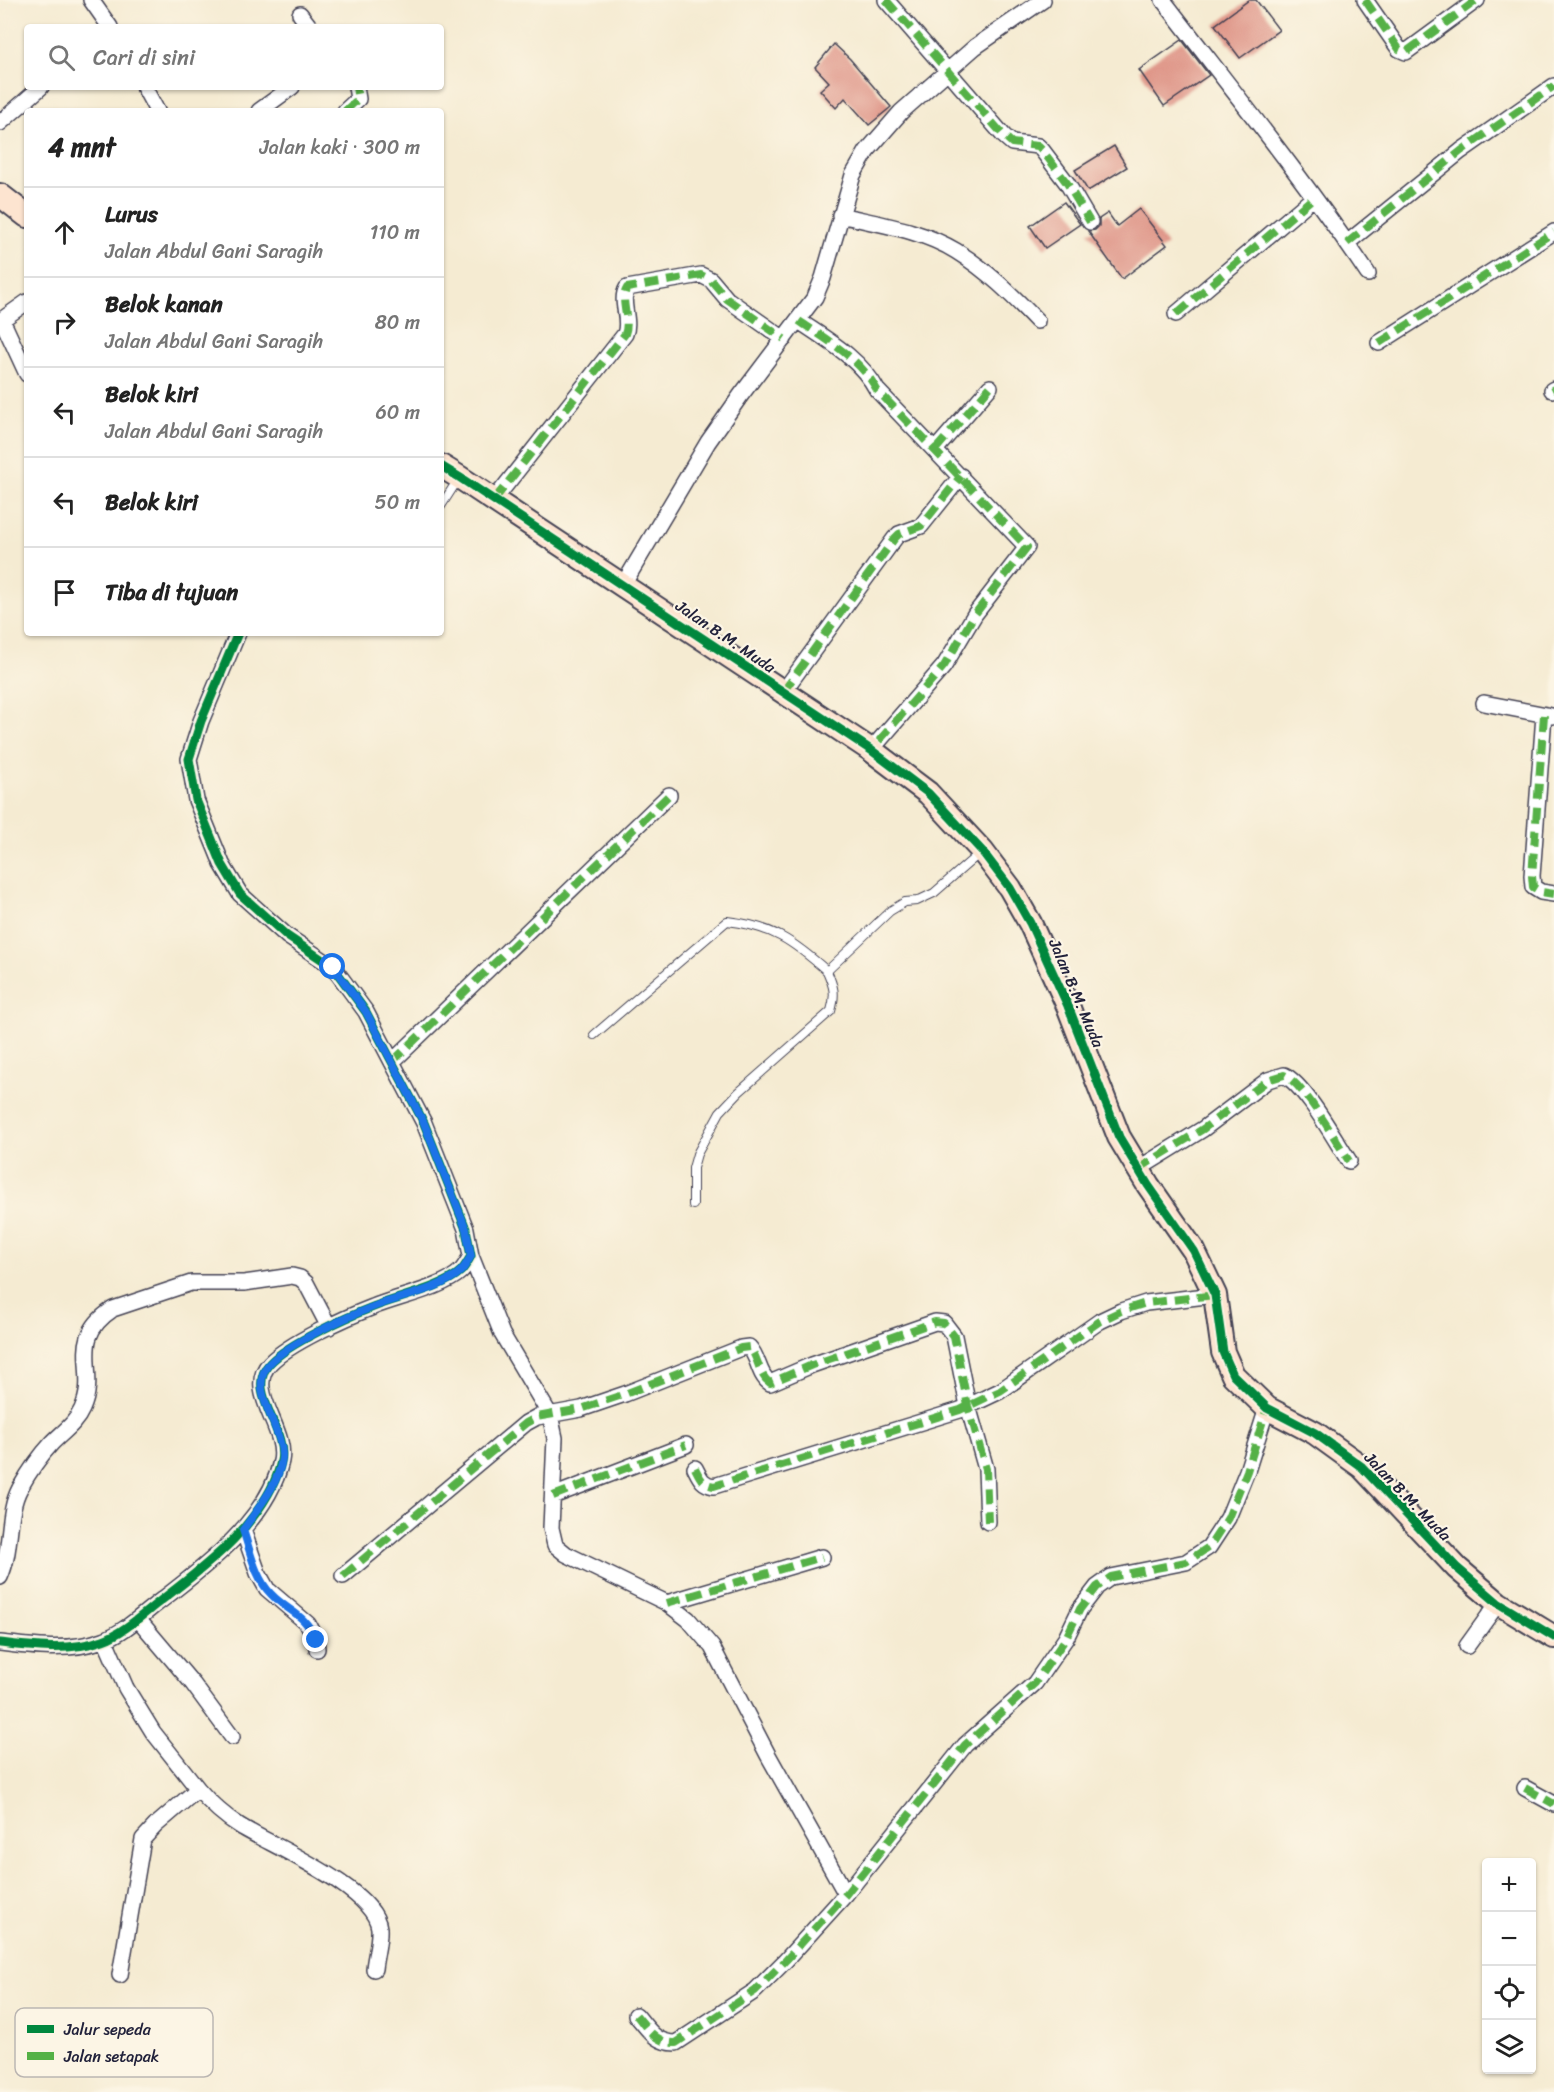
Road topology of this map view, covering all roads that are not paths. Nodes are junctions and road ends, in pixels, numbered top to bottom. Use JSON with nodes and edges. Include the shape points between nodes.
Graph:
{"nodes":[{"id":1,"x":91,"y":0,"type":"edge"},
{"id":2,"x":886,"y":0,"type":"edge"},
{"id":3,"x":1043,"y":0,"type":"edge"},
{"id":4,"x":1163,"y":0,"type":"edge"},
{"id":5,"x":1365,"y":0,"type":"edge"},
{"id":6,"x":1477,"y":0,"type":"edge"},
{"id":7,"x":300,"y":14,"type":"dead end"},
{"id":8,"x":108,"y":24,"type":"edge"},
{"id":9,"x":308,"y":24,"type":"edge"},
{"id":10,"x":948,"y":71,"type":"junction"},
{"id":11,"x":1554,"y":86,"type":"edge"},
{"id":12,"x":38,"y":90,"type":"edge"},
{"id":13,"x":146,"y":90,"type":"edge"},
{"id":14,"x":288,"y":90,"type":"edge"},
{"id":15,"x":356,"y":90,"type":"edge"},
{"id":16,"x":155,"y":108,"type":"edge"},
{"id":17,"x":263,"y":108,"type":"edge"},
{"id":18,"x":348,"y":108,"type":"edge"},
{"id":19,"x":0,"y":123,"type":"edge"},
{"id":20,"x":0,"y":195,"type":"edge"},
{"id":21,"x":1313,"y":198,"type":"junction"},
{"id":22,"x":24,"y":214,"type":"edge"},
{"id":23,"x":840,"y":214,"type":"junction"},
{"id":24,"x":1090,"y":222,"type":"dead end"},
{"id":25,"x":1554,"y":232,"type":"edge"},
{"id":26,"x":1347,"y":243,"type":"junction"},
{"id":27,"x":1368,"y":274,"type":"dead end"},
{"id":28,"x":24,"y":304,"type":"edge"},
{"id":29,"x":1176,"y":314,"type":"dead end"},
{"id":30,"x":1,"y":320,"type":"edge"},
{"id":31,"x":799,"y":321,"type":"junction"},
{"id":32,"x":1038,"y":321,"type":"dead end"},
{"id":33,"x":784,"y":339,"type":"junction"},
{"id":34,"x":1379,"y":343,"type":"dead end"},
{"id":35,"x":24,"y":368,"type":"edge"},
{"id":36,"x":990,"y":387,"type":"dead end"},
{"id":37,"x":935,"y":450,"type":"junction"},
{"id":38,"x":450,"y":472,"type":"edge"},
{"id":39,"x":961,"y":477,"type":"junction"},
{"id":40,"x":444,"y":495,"type":"edge"},
{"id":41,"x":494,"y":500,"type":"junction"},
{"id":42,"x":623,"y":585,"type":"junction"},
{"id":43,"x":237,"y":636,"type":"edge"},
{"id":44,"x":783,"y":692,"type":"junction"},
{"id":45,"x":1484,"y":703,"type":"dead end"},
{"id":46,"x":1549,"y":716,"type":"edge"},
{"id":47,"x":871,"y":750,"type":"junction"},
{"id":48,"x":669,"y":795,"type":"dead end"},
{"id":49,"x":982,"y":851,"type":"junction"},
{"id":50,"x":1554,"y":894,"type":"edge"},
{"id":51,"x":827,"y":971,"type":"junction"},
{"id":52,"x":594,"y":1035,"type":"dead end"},
{"id":53,"x":392,"y":1062,"type":"junction"},
{"id":54,"x":1349,"y":1161,"type":"dead end"},
{"id":55,"x":1138,"y":1169,"type":"junction"},
{"id":56,"x":693,"y":1205,"type":"dead end"},
{"id":57,"x":471,"y":1256,"type":"junction"},
{"id":58,"x":1215,"y":1295,"type":"junction"},
{"id":59,"x":329,"y":1327,"type":"junction"},
{"id":60,"x":968,"y":1406,"type":"junction"},
{"id":61,"x":1267,"y":1408,"type":"junction"},
{"id":62,"x":550,"y":1415,"type":"junction"},
{"id":63,"x":686,"y":1445,"type":"dead end"},
{"id":64,"x":695,"y":1468,"type":"dead end"},
{"id":65,"x":553,"y":1496,"type":"junction"},
{"id":66,"x":988,"y":1522,"type":"dead end"},
{"id":67,"x":243,"y":1530,"type":"junction"},
{"id":68,"x":822,"y":1557,"type":"dead end"},
{"id":69,"x":3,"y":1571,"type":"edge"},
{"id":70,"x":342,"y":1576,"type":"dead end"},
{"id":71,"x":667,"y":1603,"type":"junction"},
{"id":72,"x":1498,"y":1603,"type":"junction"},
{"id":73,"x":138,"y":1619,"type":"junction"},
{"id":74,"x":1554,"y":1637,"type":"edge"},
{"id":75,"x":105,"y":1640,"type":"junction"},
{"id":76,"x":0,"y":1643,"type":"edge"},
{"id":77,"x":1467,"y":1646,"type":"dead end"},
{"id":78,"x":317,"y":1649,"type":"dead end"},
{"id":79,"x":232,"y":1737,"type":"dead end"},
{"id":80,"x":1525,"y":1788,"type":"dead end"},
{"id":81,"x":198,"y":1789,"type":"junction"},
{"id":82,"x":1554,"y":1804,"type":"edge"},
{"id":83,"x":846,"y":1894,"type":"junction"},
{"id":84,"x":374,"y":1969,"type":"dead end"},
{"id":85,"x":120,"y":1975,"type":"dead end"},
{"id":86,"x":636,"y":2015,"type":"dead end"}],
"edges":[{"from":1,"to":8,"type":"street"},
{"from":2,"to":10,"type":"street"},
{"from":3,"to":10,"type":"street","via":[[975,47]]},
{"from":4,"to":21,"type":"street"},
{"from":5,"to":6,"type":"street","via":[[1399,49],[1406,52]]},
{"from":7,"to":9,"type":"street"},
{"from":10,"to":23,"type":"street","via":[[901,112],[867,151],[853,175]]},
{"from":10,"to":24,"type":"street","via":[[1012,143],[1042,150]]},
{"from":11,"to":26,"type":"street","via":[[1461,151]]},
{"from":12,"to":19,"type":"street"},
{"from":13,"to":16,"type":"street"},
{"from":14,"to":17,"type":"street"},
{"from":15,"to":18,"type":"street","via":[[358,99]]},
{"from":20,"to":22,"type":"street"},
{"from":21,"to":26,"type":"street"},
{"from":21,"to":29,"type":"street"},
{"from":23,"to":31,"type":"street","via":[[823,278]]},
{"from":23,"to":32,"type":"street","via":[[922,236],[955,250],[997,280]]},
{"from":25,"to":34,"type":"street"},
{"from":26,"to":27,"type":"street"},
{"from":28,"to":30,"type":"street"},
{"from":30,"to":35,"type":"street"},
{"from":31,"to":33,"type":"street"},
{"from":31,"to":37,"type":"street","via":[[861,367],[877,390]]},
{"from":33,"to":41,"type":"street","via":[[727,299],[701,274],[627,288],[625,334]]},
{"from":33,"to":42,"type":"street","via":[[708,442]]},
{"from":36,"to":37,"type":"street"},
{"from":37,"to":39,"type":"street"},
{"from":38,"to":40,"type":"lane"},
{"from":38,"to":41,"type":"street","name":"Jalan B.M. Muda"},
{"from":39,"to":44,"type":"street","via":[[921,526],[899,534]]},
{"from":39,"to":47,"type":"street","via":[[1027,549],[975,614],[944,666]]},
{"from":41,"to":42,"type":"street","name":"Jalan B.M. Muda"},
{"from":42,"to":44,"type":"street","name":"Jalan B.M. Muda"},
{"from":43,"to":53,"type":"street","via":[[189,759],[196,800],[222,864],[240,894],[287,936],[333,967],[366,1012]]},
{"from":44,"to":47,"type":"street","name":"Jalan B.M. Muda"},
{"from":45,"to":46,"type":"street"},
{"from":46,"to":50,"type":"street","via":[[1532,876],[1533,886]]},
{"from":47,"to":49,"type":"street","name":"Jalan B.M. Muda","via":[[928,793]]},
{"from":48,"to":53,"type":"street"},
{"from":49,"to":51,"type":"lane","via":[[934,893],[890,911]]},
{"from":49,"to":55,"type":"street","name":"Jalan B.M. Muda","via":[[1030,923],[1068,1006],[1119,1137]]},
{"from":51,"to":52,"type":"lane","via":[[781,934],[727,921]]},
{"from":51,"to":56,"type":"lane","via":[[835,997],[831,1011],[720,1112],[697,1154]]},
{"from":53,"to":57,"type":"street","via":[[424,1123],[466,1229]]},
{"from":54,"to":55,"type":"street","via":[[1303,1091],[1284,1075],[1268,1080],[1203,1129]]},
{"from":55,"to":58,"type":"street","name":"Jalan B.M. Muda","via":[[1194,1251]]},
{"from":57,"to":59,"type":"street","via":[[460,1271],[439,1284],[371,1307]]},
{"from":57,"to":62,"type":"street","via":[[502,1334]]},
{"from":58,"to":60,"type":"street","via":[[1146,1303],[1120,1311],[1000,1391]]},
{"from":58,"to":61,"type":"street","name":"Jalan B.M. Muda","via":[[1223,1352],[1233,1375]]},
{"from":59,"to":67,"type":"street","via":[[292,1346],[264,1370],[262,1389],[282,1459],[275,1481]]},
{"from":59,"to":69,"type":"street","via":[[306,1282],[292,1276],[244,1283],[190,1283],[105,1315],[93,1327],[87,1341],[87,1386],[82,1409],[42,1455],[14,1502]]},
{"from":60,"to":62,"type":"street","via":[[954,1336],[944,1323],[934,1322],[770,1383],[764,1379],[754,1353],[749,1347],[741,1348],[625,1394]]},
{"from":60,"to":64,"type":"street","via":[[714,1486],[705,1484]]},
{"from":60,"to":66,"type":"street","via":[[986,1469]]},
{"from":61,"to":72,"type":"street","name":"Jalan B.M. Muda","via":[[1316,1433],[1362,1467],[1456,1568]]},
{"from":61,"to":83,"type":"street","via":[[1228,1518],[1209,1546],[1186,1563],[1111,1577],[1097,1587],[1035,1683],[965,1745]]},
{"from":62,"to":65,"type":"street","via":[[555,1438]]},
{"from":62,"to":70,"type":"street","via":[[526,1423]]},
{"from":63,"to":65,"type":"street"},
{"from":65,"to":71,"type":"street","via":[[551,1528],[555,1545]]},
{"from":67,"to":73,"type":"street","via":[[208,1564]]},
{"from":67,"to":78,"type":"street","via":[[267,1589],[308,1624]]},
{"from":68,"to":71,"type":"street"},
{"from":71,"to":83,"type":"street","via":[[688,1619],[712,1647]]},
{"from":72,"to":74,"type":"street","name":"Jalan B.M. Muda"},
{"from":72,"to":77,"type":"street"},
{"from":73,"to":75,"type":"street"},
{"from":73,"to":79,"type":"street"},
{"from":75,"to":76,"type":"street","via":[[75,1648]]},
{"from":75,"to":81,"type":"street","via":[[126,1688],[153,1732]]},
{"from":80,"to":82,"type":"street"},
{"from":81,"to":84,"type":"street","via":[[239,1826],[353,1891],[370,1907],[379,1927]]},
{"from":81,"to":85,"type":"street","via":[[143,1839]]},
{"from":83,"to":86,"type":"street","via":[[755,1991],[676,2043],[655,2038]]}]}
